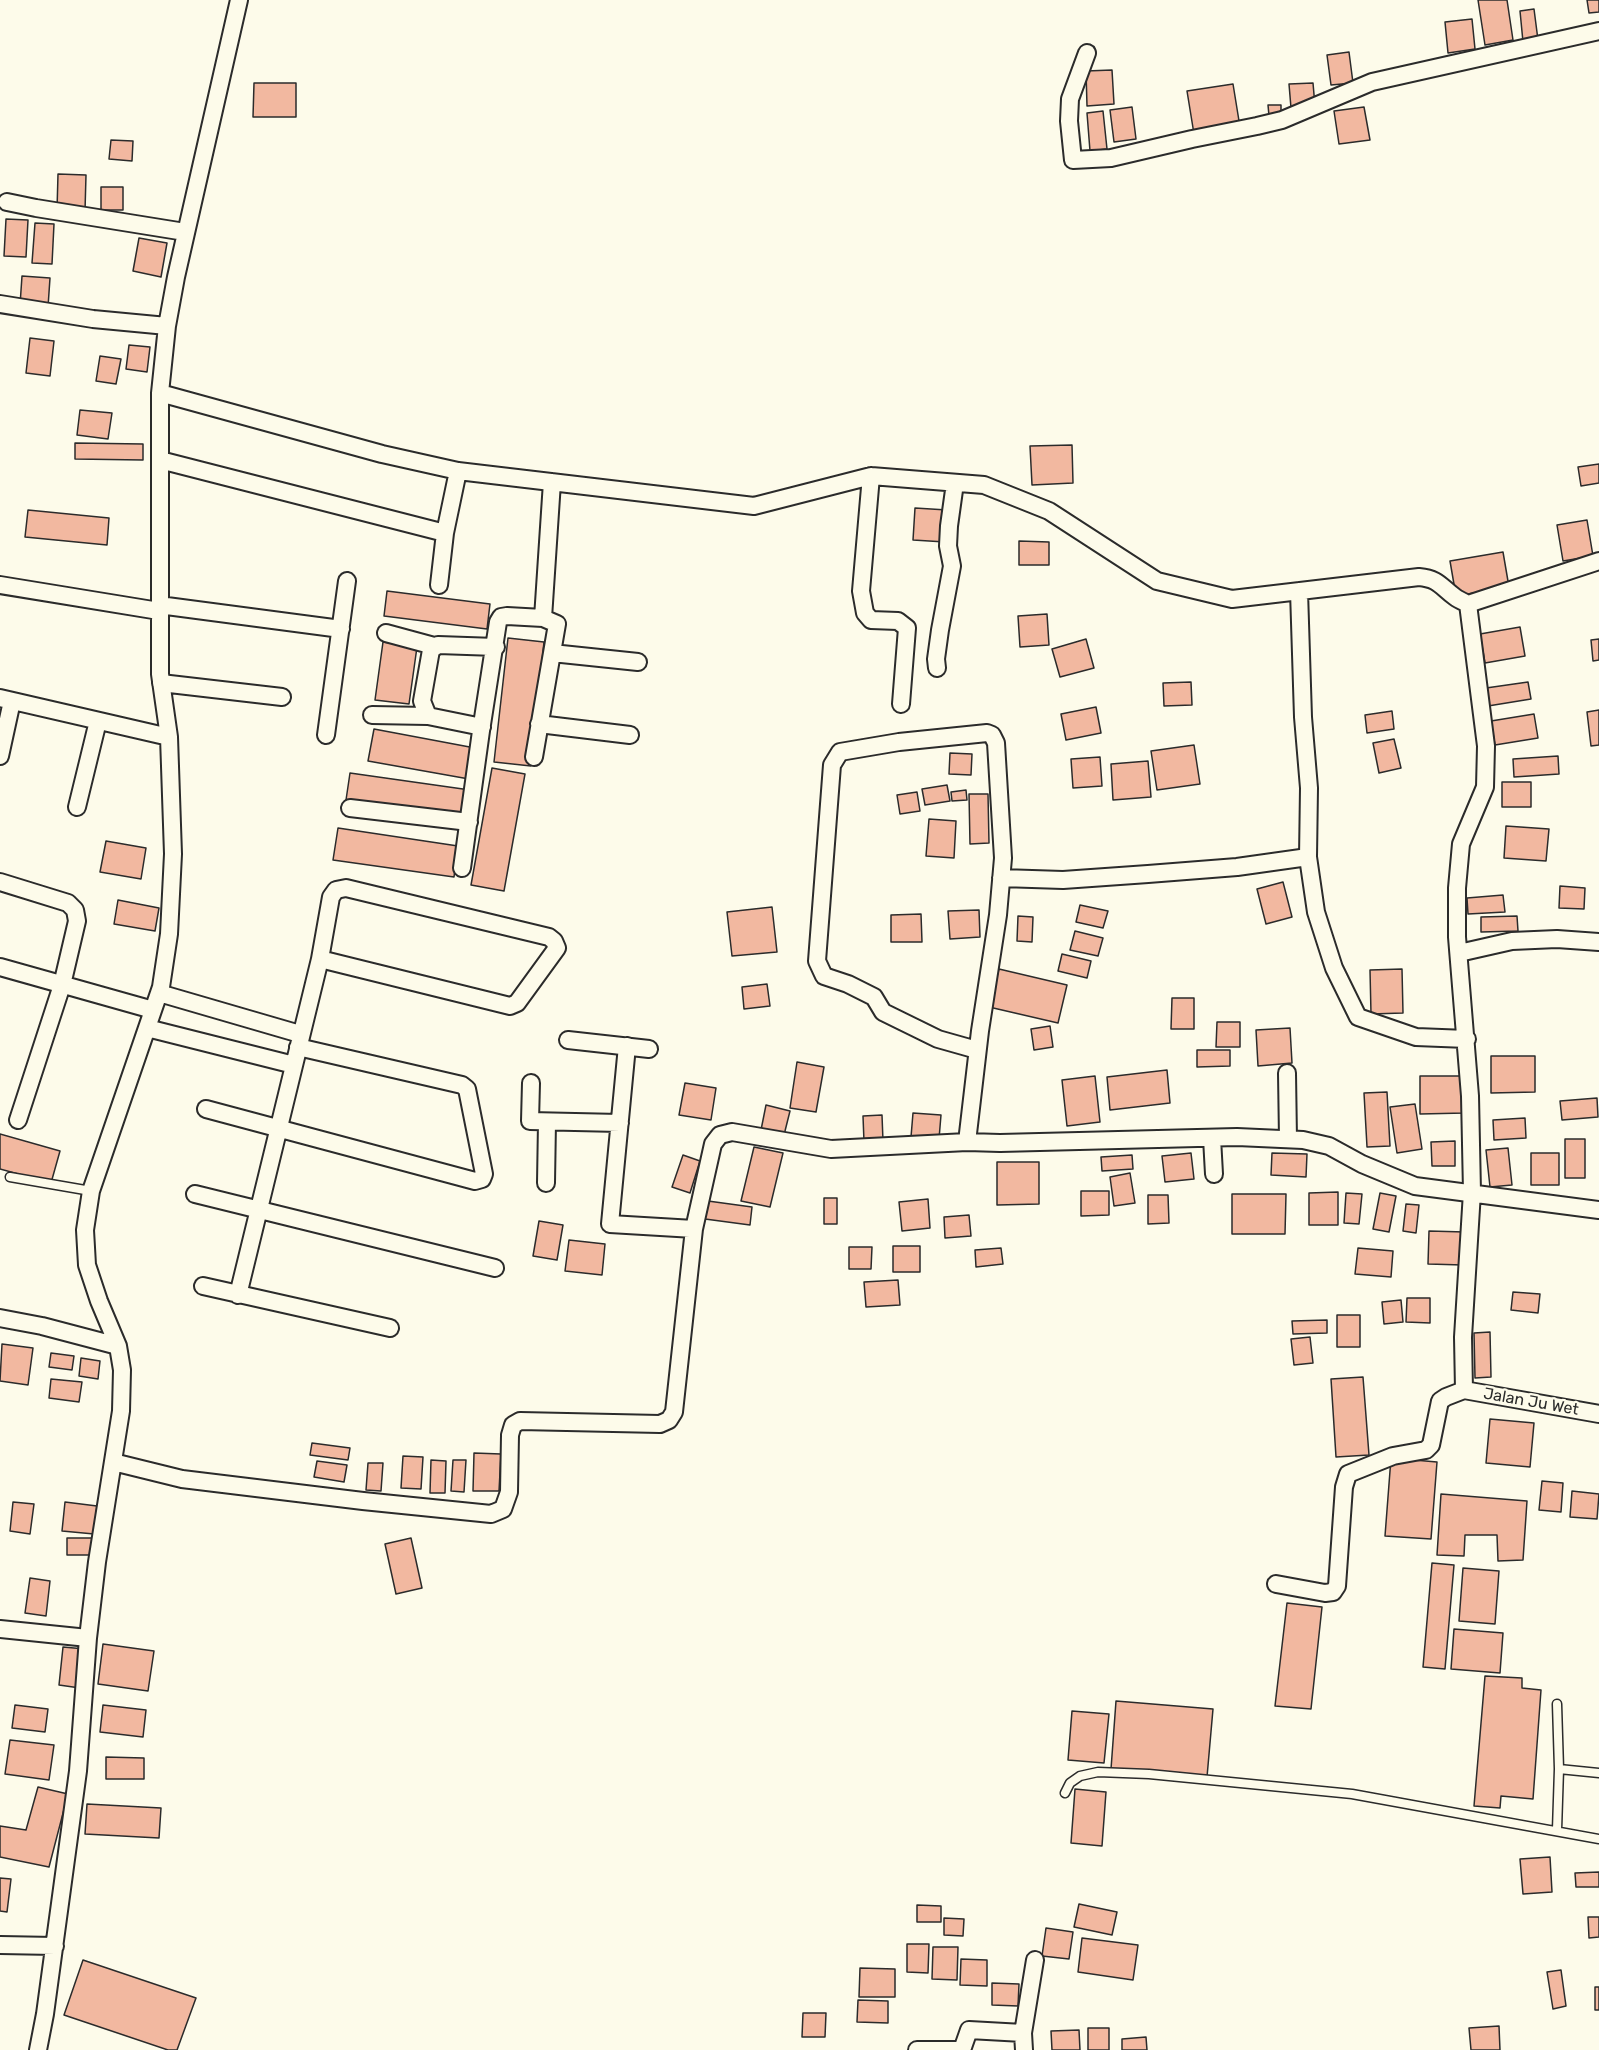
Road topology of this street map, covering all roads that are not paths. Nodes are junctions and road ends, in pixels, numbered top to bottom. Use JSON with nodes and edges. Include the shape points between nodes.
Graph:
{"nodes":[{"id":1,"x":239,"y":0,"type":"edge"},
{"id":2,"x":1599,"y":31,"type":"edge"},
{"id":3,"x":1087,"y":53,"type":"dead end"},
{"id":4,"x":7,"y":202,"type":"dead end"},
{"id":5,"x":185,"y":232,"type":"junction"},
{"id":6,"x":0,"y":304,"type":"edge"},
{"id":7,"x":167,"y":326,"type":"junction"},
{"id":8,"x":160,"y":393,"type":"junction"},
{"id":9,"x":160,"y":460,"type":"junction"},
{"id":10,"x":458,"y":471,"type":"junction"},
{"id":11,"x":871,"y":476,"type":"junction"},
{"id":12,"x":552,"y":482,"type":"junction"},
{"id":13,"x":955,"y":483,"type":"junction"},
{"id":14,"x":445,"y":533,"type":"junction"},
{"id":15,"x":1599,"y":561,"type":"edge"},
{"id":16,"x":347,"y":581,"type":"dead end"},
{"id":17,"x":0,"y":585,"type":"edge"},
{"id":18,"x":439,"y":585,"type":"dead end"},
{"id":19,"x":1299,"y":591,"type":"junction"},
{"id":20,"x":1468,"y":604,"type":"junction"},
{"id":21,"x":159,"y":608,"type":"junction"},
{"id":22,"x":543,"y":618,"type":"junction"},
{"id":23,"x":341,"y":629,"type":"junction"},
{"id":24,"x":386,"y":633,"type":"dead end"},
{"id":25,"x":434,"y":646,"type":"junction"},
{"id":26,"x":496,"y":647,"type":"junction"},
{"id":27,"x":552,"y":653,"type":"junction"},
{"id":28,"x":638,"y":662,"type":"dead end"},
{"id":29,"x":937,"y":668,"type":"dead end"},
{"id":30,"x":161,"y":683,"type":"junction"},
{"id":31,"x":282,"y":697,"type":"dead end"},
{"id":32,"x":6,"y":700,"type":"edge"},
{"id":33,"x":901,"y":704,"type":"dead end"},
{"id":34,"x":372,"y":715,"type":"dead end"},
{"id":35,"x":428,"y":716,"type":"junction"},
{"id":36,"x":98,"y":721,"type":"junction"},
{"id":37,"x":539,"y":724,"type":"junction"},
{"id":38,"x":482,"y":727,"type":"junction"},
{"id":39,"x":326,"y":735,"type":"dead end"},
{"id":40,"x":630,"y":735,"type":"dead end"},
{"id":41,"x":170,"y":737,"type":"junction"},
{"id":42,"x":0,"y":756,"type":"edge"},
{"id":43,"x":534,"y":757,"type":"dead end"},
{"id":44,"x":77,"y":807,"type":"dead end"},
{"id":45,"x":350,"y":808,"type":"dead end"},
{"id":46,"x":469,"y":822,"type":"junction"},
{"id":47,"x":1308,"y":857,"type":"junction"},
{"id":48,"x":462,"y":868,"type":"dead end"},
{"id":49,"x":1001,"y":878,"type":"junction"},
{"id":50,"x":0,"y":882,"type":"edge"},
{"id":51,"x":1599,"y":942,"type":"edge"},
{"id":52,"x":1459,"y":953,"type":"junction"},
{"id":53,"x":320,"y":959,"type":"junction"},
{"id":54,"x":0,"y":967,"type":"edge"},
{"id":55,"x":62,"y":985,"type":"junction"},
{"id":56,"x":159,"y":993,"type":"junction"},
{"id":57,"x":153,"y":1010,"type":"junction"},
{"id":58,"x":147,"y":1028,"type":"junction"},
{"id":59,"x":1467,"y":1039,"type":"junction"},
{"id":60,"x":568,"y":1040,"type":"dead end"},
{"id":61,"x":299,"y":1041,"type":"junction"},
{"id":62,"x":627,"y":1046,"type":"junction"},
{"id":63,"x":649,"y":1049,"type":"dead end"},
{"id":64,"x":977,"y":1050,"type":"junction"},
{"id":65,"x":294,"y":1065,"type":"junction"},
{"id":66,"x":1287,"y":1073,"type":"dead end"},
{"id":67,"x":531,"y":1083,"type":"dead end"},
{"id":68,"x":206,"y":1109,"type":"dead end"},
{"id":69,"x":18,"y":1120,"type":"dead end"},
{"id":70,"x":548,"y":1122,"type":"junction"},
{"id":71,"x":620,"y":1123,"type":"junction"},
{"id":72,"x":279,"y":1128,"type":"junction"},
{"id":73,"x":1212,"y":1138,"type":"junction"},
{"id":74,"x":1288,"y":1139,"type":"junction"},
{"id":75,"x":966,"y":1142,"type":"junction"},
{"id":76,"x":1214,"y":1174,"type":"dead end"},
{"id":77,"x":10,"y":1177,"type":"dead end"},
{"id":78,"x":546,"y":1184,"type":"dead end"},
{"id":79,"x":91,"y":1191,"type":"junction"},
{"id":80,"x":1472,"y":1192,"type":"junction"},
{"id":81,"x":195,"y":1194,"type":"dead end"},
{"id":82,"x":1599,"y":1210,"type":"edge"},
{"id":83,"x":258,"y":1211,"type":"junction"},
{"id":84,"x":694,"y":1229,"type":"junction"},
{"id":85,"x":495,"y":1268,"type":"dead end"},
{"id":86,"x":203,"y":1286,"type":"dead end"},
{"id":87,"x":238,"y":1295,"type":"junction"},
{"id":88,"x":0,"y":1318,"type":"edge"},
{"id":89,"x":390,"y":1328,"type":"dead end"},
{"id":90,"x":118,"y":1346,"type":"junction"},
{"id":91,"x":1464,"y":1390,"type":"junction"},
{"id":92,"x":1599,"y":1414,"type":"edge"},
{"id":93,"x":113,"y":1462,"type":"junction"},
{"id":94,"x":1276,"y":1584,"type":"dead end"},
{"id":95,"x":0,"y":1629,"type":"edge"},
{"id":96,"x":88,"y":1638,"type":"junction"},
{"id":97,"x":1557,"y":1704,"type":"dead end"},
{"id":98,"x":1560,"y":1769,"type":"junction"},
{"id":99,"x":1599,"y":1773,"type":"edge"},
{"id":100,"x":1065,"y":1793,"type":"dead end"},
{"id":101,"x":1557,"y":1830,"type":"junction"},
{"id":102,"x":1599,"y":1839,"type":"edge"},
{"id":103,"x":0,"y":1945,"type":"edge"},
{"id":104,"x":55,"y":1946,"type":"junction"},
{"id":105,"x":1035,"y":1960,"type":"dead end"},
{"id":106,"x":1023,"y":2032,"type":"junction"},
{"id":107,"x":38,"y":2050,"type":"edge"},
{"id":108,"x":917,"y":2050,"type":"edge"},
{"id":109,"x":1024,"y":2050,"type":"edge"}],
"edges":[{"from":1,"to":5,"type":"street"},
{"from":2,"to":3,"type":"street","via":[[1372,82],[1282,120],[1111,158],[1073,160],[1070,99]]},
{"from":4,"to":5,"type":"street"},
{"from":5,"to":7,"type":"street"},
{"from":6,"to":7,"type":"street"},
{"from":7,"to":8,"type":"street"},
{"from":8,"to":9,"type":"street"},
{"from":8,"to":10,"type":"street"},
{"from":9,"to":14,"type":"street"},
{"from":9,"to":21,"type":"street"},
{"from":10,"to":12,"type":"street"},
{"from":10,"to":14,"type":"street"},
{"from":11,"to":12,"type":"street","via":[[754,506]]},
{"from":11,"to":13,"type":"street"},
{"from":11,"to":33,"type":"street","via":[[861,591],[865,613],[871,620],[898,621],[907,628]]},
{"from":12,"to":22,"type":"street"},
{"from":13,"to":19,"type":"street","via":[[984,485],[1049,511],[1157,581],[1232,599]]},
{"from":13,"to":29,"type":"street","via":[[949,536],[952,566]]},
{"from":14,"to":18,"type":"street"},
{"from":15,"to":20,"type":"street"},
{"from":16,"to":23,"type":"street"},
{"from":17,"to":21,"type":"street"},
{"from":19,"to":20,"type":"street","via":[[1419,577],[1438,582]]},
{"from":19,"to":47,"type":"street","via":[[1309,788]]},
{"from":20,"to":52,"type":"street","via":[[1486,746],[1485,787],[1461,844],[1457,888]]},
{"from":21,"to":23,"type":"street"},
{"from":21,"to":30,"type":"street"},
{"from":22,"to":26,"type":"street","via":[[501,617]]},
{"from":22,"to":27,"type":"street","via":[[557,624]]},
{"from":23,"to":39,"type":"street"},
{"from":24,"to":25,"type":"street"},
{"from":25,"to":26,"type":"street"},
{"from":25,"to":35,"type":"street","via":[[422,701]]},
{"from":26,"to":38,"type":"street"},
{"from":27,"to":28,"type":"street"},
{"from":27,"to":37,"type":"street"},
{"from":30,"to":31,"type":"street"},
{"from":30,"to":41,"type":"street"},
{"from":32,"to":36,"type":"street"},
{"from":32,"to":42,"type":"street"},
{"from":34,"to":35,"type":"street"},
{"from":35,"to":38,"type":"street"},
{"from":36,"to":41,"type":"street"},
{"from":36,"to":44,"type":"street"},
{"from":37,"to":40,"type":"street"},
{"from":37,"to":43,"type":"street"},
{"from":38,"to":46,"type":"street"},
{"from":41,"to":56,"type":"street","via":[[172,865],[169,934]]},
{"from":45,"to":46,"type":"street"},
{"from":46,"to":48,"type":"street"},
{"from":47,"to":49,"type":"street","via":[[1137,875],[1063,880]]},
{"from":47,"to":59,"type":"street","via":[[1316,912],[1334,968],[1358,1017],[1416,1037]]},
{"from":49,"to":64,"type":"street"},
{"from":49,"to":64,"type":"street","via":[[996,743],[992,735],[918,740],[840,752],[832,765],[827,813],[818,961],[824,976],[874,997],[883,1012],[938,1039]]},
{"from":50,"to":55,"type":"street","via":[[68,903],[75,910],[77,921]]},
{"from":51,"to":52,"type":"street","via":[[1512,941]]},
{"from":52,"to":59,"type":"street"},
{"from":53,"to":53,"type":"street","via":[[331,897],[336,890],[345,888],[549,937],[556,948],[517,1003],[510,1006]]},
{"from":53,"to":61,"type":"street"},
{"from":54,"to":55,"type":"street"},
{"from":55,"to":57,"type":"street"},
{"from":55,"to":69,"type":"street"},
{"from":56,"to":57,"type":"street"},
{"from":56,"to":61,"type":"street"},
{"from":57,"to":58,"type":"street"},
{"from":58,"to":65,"type":"street"},
{"from":58,"to":79,"type":"street"},
{"from":59,"to":80,"type":"street"},
{"from":60,"to":62,"type":"street"},
{"from":61,"to":65,"type":"street"},
{"from":61,"to":72,"type":"street","via":[[462,1084],[467,1089],[484,1174],[476,1181]]},
{"from":62,"to":63,"type":"street"},
{"from":62,"to":71,"type":"street"},
{"from":64,"to":75,"type":"street"},
{"from":65,"to":72,"type":"street"},
{"from":66,"to":74,"type":"street"},
{"from":67,"to":70,"type":"street","via":[[530,1121]]},
{"from":68,"to":72,"type":"street"},
{"from":70,"to":71,"type":"street"},
{"from":70,"to":78,"type":"street"},
{"from":71,"to":84,"type":"street","via":[[610,1224]]},
{"from":72,"to":83,"type":"street"},
{"from":73,"to":74,"type":"street"},
{"from":73,"to":75,"type":"street"},
{"from":73,"to":76,"type":"street"},
{"from":74,"to":80,"type":"street","via":[[1329,1146],[1415,1186]]},
{"from":75,"to":84,"type":"street","via":[[831,1149],[732,1132],[720,1135],[713,1144]]},
{"from":77,"to":79,"type":"lane"},
{"from":79,"to":90,"type":"street","via":[[85,1230],[87,1265]]},
{"from":80,"to":82,"type":"street"},
{"from":80,"to":91,"type":"street"},
{"from":81,"to":83,"type":"street"},
{"from":83,"to":85,"type":"street"},
{"from":83,"to":87,"type":"street"},
{"from":84,"to":93,"type":"street","via":[[674,1412],[669,1420],[660,1424],[520,1420],[513,1425],[510,1435],[509,1492],[503,1509],[491,1514],[182,1479]]},
{"from":86,"to":87,"type":"street"},
{"from":87,"to":89,"type":"street"},
{"from":88,"to":90,"type":"street"},
{"from":90,"to":93,"type":"street","via":[[121,1411]]},
{"from":91,"to":92,"type":"street","name":"Jalan Ju Wet"},
{"from":91,"to":94,"type":"street","via":[[1440,1401],[1431,1444],[1426,1449],[1393,1456],[1348,1473],[1333,1592]]},
{"from":93,"to":96,"type":"street"},
{"from":95,"to":96,"type":"street"},
{"from":96,"to":104,"type":"street","via":[[78,1771]]},
{"from":97,"to":98,"type":"lane"},
{"from":98,"to":99,"type":"lane"},
{"from":98,"to":101,"type":"lane"},
{"from":100,"to":101,"type":"lane","via":[[1080,1776],[1098,1772],[1149,1774],[1352,1794]]},
{"from":101,"to":102,"type":"lane"},
{"from":103,"to":104,"type":"street"},
{"from":104,"to":107,"type":"street"},
{"from":105,"to":106,"type":"street"},
{"from":106,"to":108,"type":"street","via":[[969,2030],[962,2050]]},
{"from":106,"to":109,"type":"street"}]}
